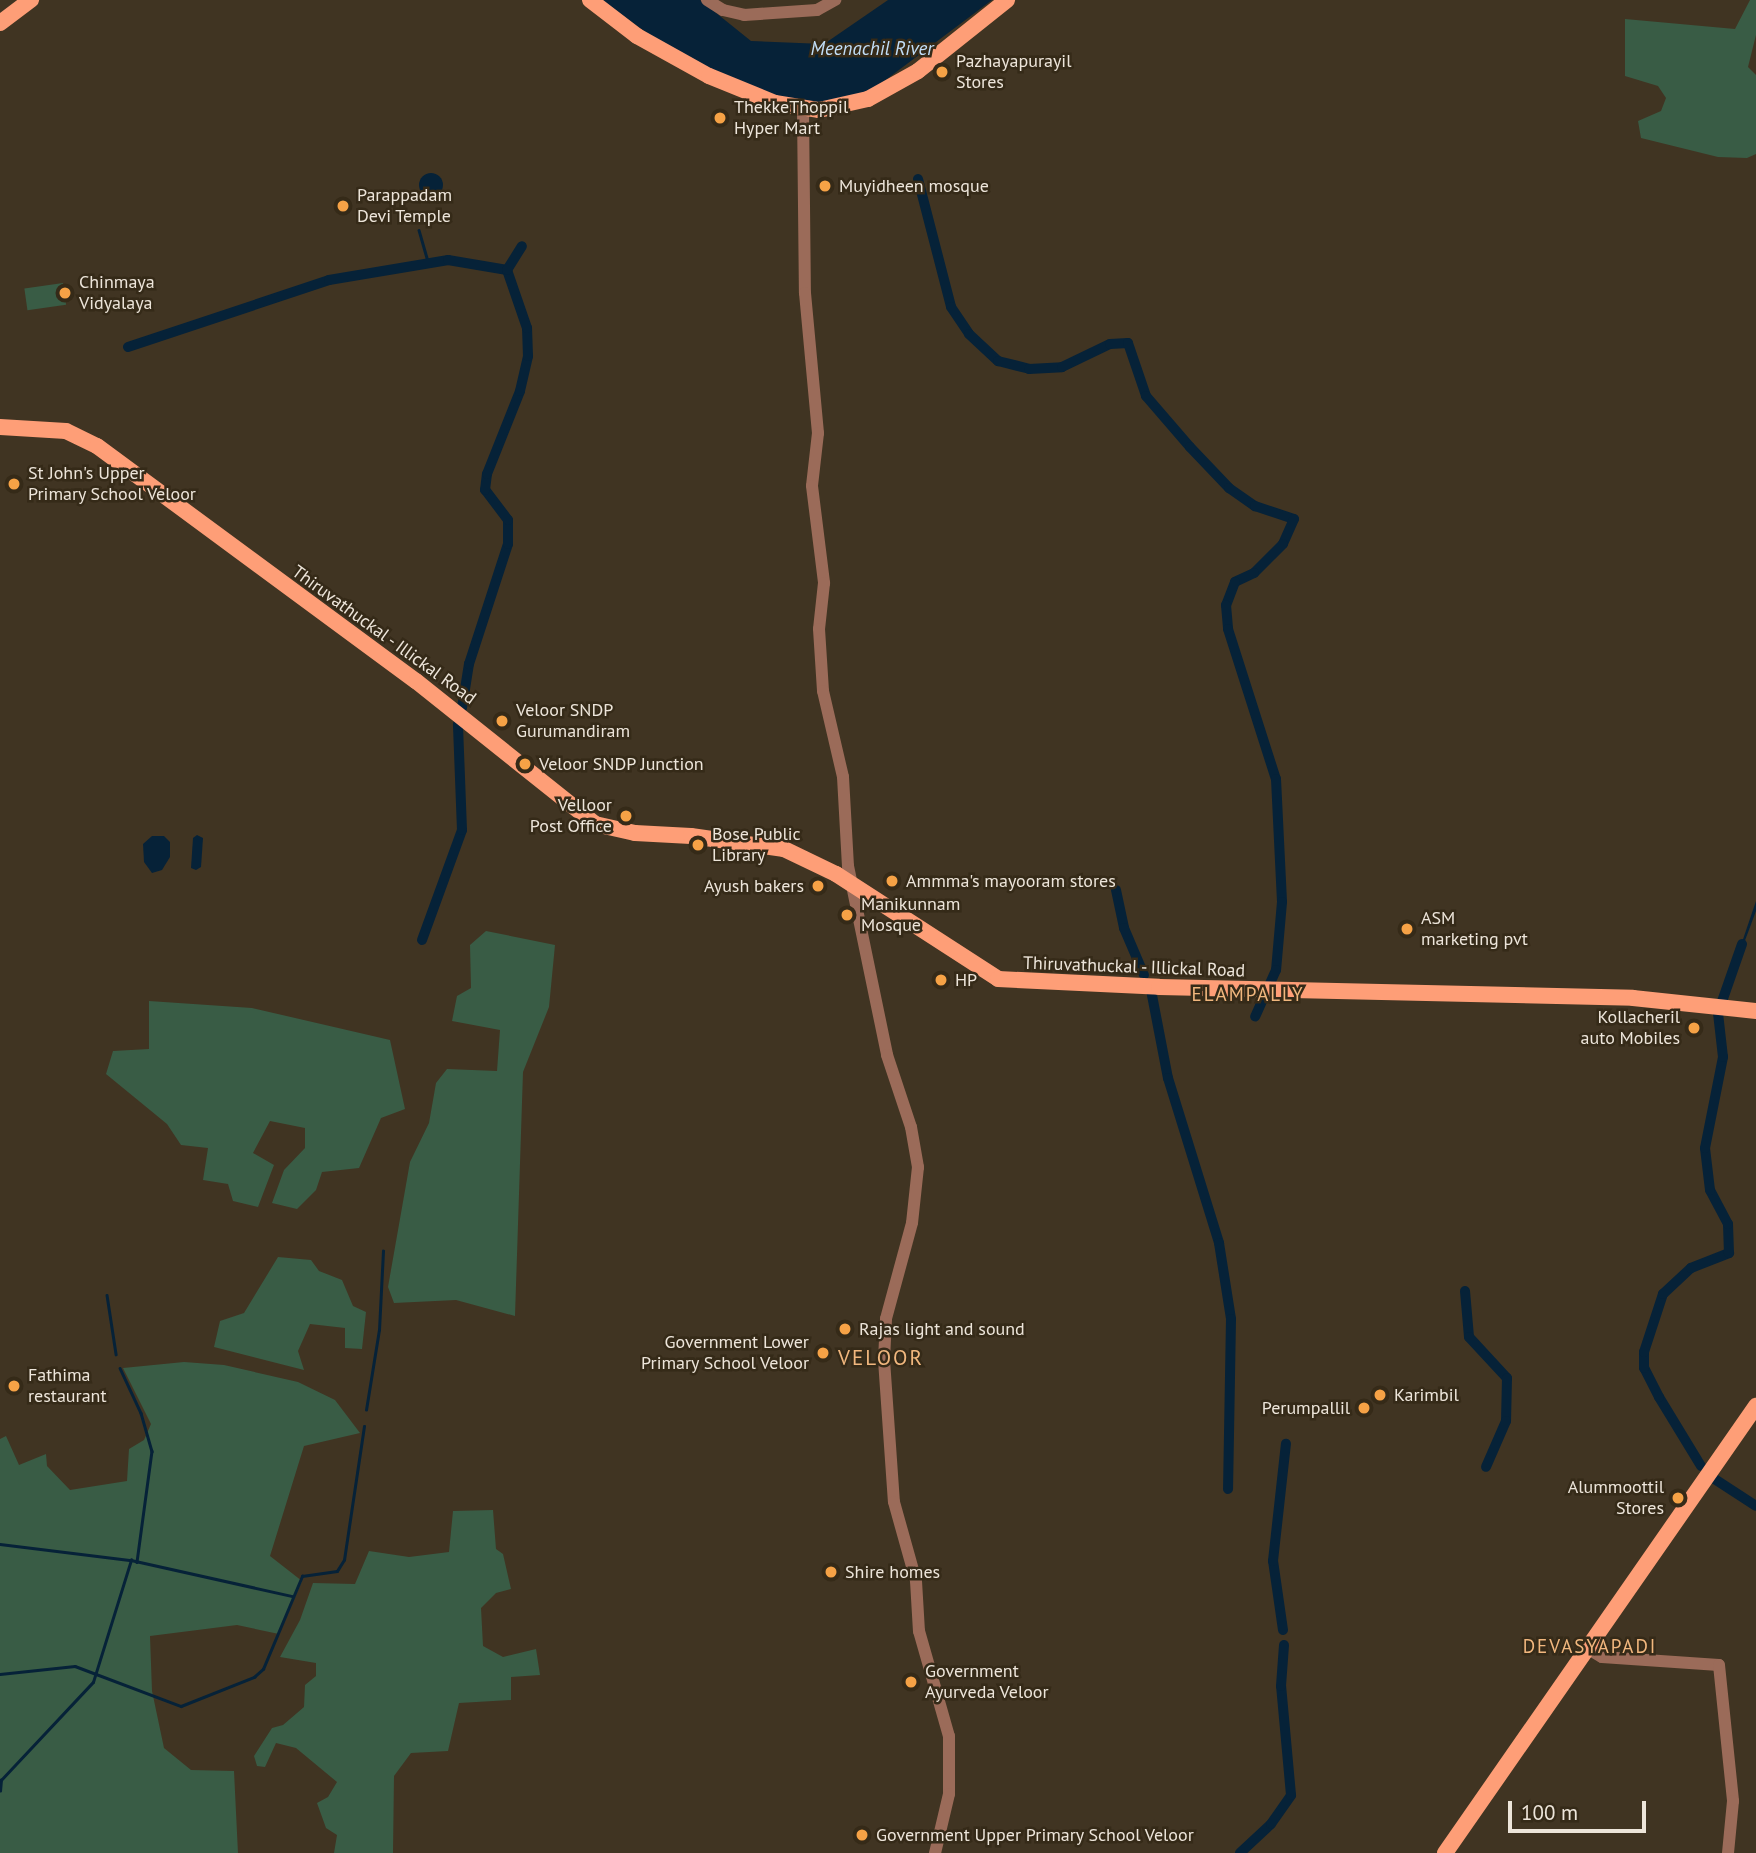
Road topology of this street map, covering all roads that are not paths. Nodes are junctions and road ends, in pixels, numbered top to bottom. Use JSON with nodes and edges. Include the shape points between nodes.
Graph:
{"nodes":[{"id":1,"x":31,"y":0,"type":"edge"},
{"id":2,"x":590,"y":0,"type":"edge"},
{"id":3,"x":708,"y":0,"type":"edge"},
{"id":4,"x":835,"y":0,"type":"edge"},
{"id":5,"x":1007,"y":0,"type":"edge"},
{"id":6,"x":0,"y":23,"type":"edge"},
{"id":7,"x":803,"y":110,"type":"junction"},
{"id":8,"x":0,"y":427,"type":"edge"},
{"id":9,"x":853,"y":886,"type":"junction"},
{"id":10,"x":1756,"y":1011,"type":"edge"},
{"id":11,"x":1756,"y":1406,"type":"edge"},
{"id":12,"x":1587,"y":1648,"type":"junction"},
{"id":13,"x":935,"y":1853,"type":"edge"},
{"id":14,"x":1445,"y":1853,"type":"edge"},
{"id":15,"x":1728,"y":1853,"type":"edge"}],
"edges":[{"from":1,"to":6,"type":"main road"},
{"from":2,"to":7,"type":"main road","via":[[692,67]]},
{"from":3,"to":4,"type":"street","via":[[744,15],[817,10]]},
{"from":5,"to":7,"type":"main road","via":[[926,67],[869,99],[834,109]]},
{"from":7,"to":9,"type":"street","via":[[805,293],[818,433],[812,486],[824,583],[819,629],[823,691],[843,777]]},
{"from":8,"to":9,"type":"main road","name":"Thiruvathuckal - Illickal Road","via":[[66,431],[97,446],[416,681],[595,824],[635,833],[779,847]]},
{"from":9,"to":10,"type":"main road","name":"Thiruvathuckal - Illickal Road","via":[[998,979],[1266,990],[1518,993]]},
{"from":9,"to":13,"type":"street","via":[[887,1055],[911,1127],[918,1167],[910,1230],[886,1319],[884,1360],[894,1502],[916,1581],[919,1631],[949,1736],[949,1794]]},
{"from":11,"to":12,"type":"main road"},
{"from":12,"to":14,"type":"main road"},
{"from":12,"to":15,"type":"street","via":[[1602,1657],[1719,1665],[1733,1801]]}]}
